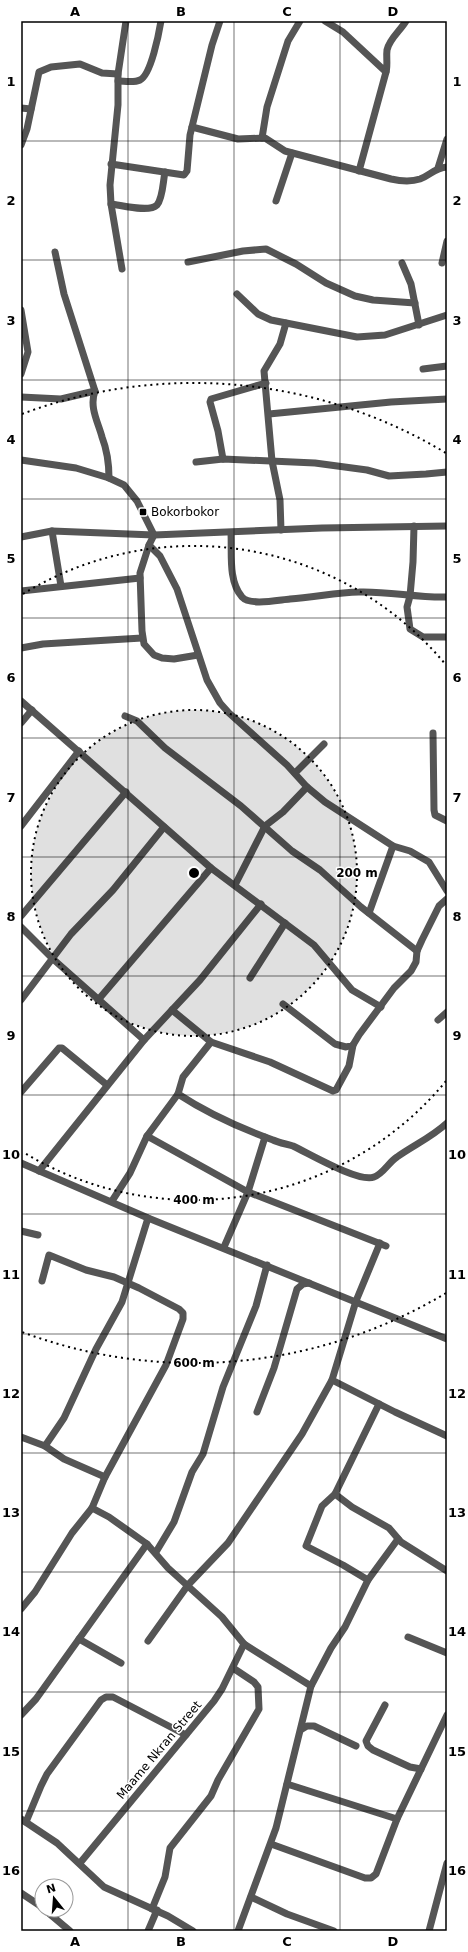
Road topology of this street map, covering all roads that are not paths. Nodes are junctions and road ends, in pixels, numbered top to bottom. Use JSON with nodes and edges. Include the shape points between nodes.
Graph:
{"nodes":[{"id":1,"x":126,"y":21,"type":"edge"},
{"id":2,"x":161,"y":21,"type":"edge"},
{"id":3,"x":220,"y":21,"type":"edge"},
{"id":4,"x":324,"y":21,"type":"edge"},
{"id":5,"x":406,"y":21,"type":"edge"},
{"id":6,"x":301,"y":22,"type":"edge"},
{"id":7,"x":386,"y":72,"type":"junction"},
{"id":8,"x":118,"y":78,"type":"junction"},
{"id":9,"x":21,"y":108,"type":"edge"},
{"id":10,"x":31,"y":109,"type":"junction"},
{"id":11,"x":192,"y":127,"type":"junction"},
{"id":12,"x":262,"y":138,"type":"junction"},
{"id":13,"x":447,"y":139,"type":"edge"},
{"id":14,"x":21,"y":145,"type":"edge"},
{"id":15,"x":292,"y":153,"type":"junction"},
{"id":16,"x":111,"y":164,"type":"junction"},
{"id":17,"x":447,"y":167,"type":"edge"},
{"id":18,"x":438,"y":168,"type":"junction"},
{"id":19,"x":359,"y":171,"type":"junction"},
{"id":20,"x":164,"y":172,"type":"junction"},
{"id":21,"x":276,"y":201,"type":"dead end"},
{"id":22,"x":111,"y":204,"type":"junction"},
{"id":23,"x":447,"y":241,"type":"edge"},
{"id":24,"x":55,"y":252,"type":"dead end"},
{"id":25,"x":188,"y":262,"type":"dead end"},
{"id":26,"x":402,"y":263,"type":"dead end"},
{"id":27,"x":442,"y":263,"type":"dead end"},
{"id":28,"x":122,"y":269,"type":"dead end"},
{"id":29,"x":237,"y":294,"type":"dead end"},
{"id":30,"x":415,"y":303,"type":"junction"},
{"id":31,"x":21,"y":310,"type":"edge"},
{"id":32,"x":447,"y":315,"type":"edge"},
{"id":33,"x":286,"y":324,"type":"junction"},
{"id":34,"x":419,"y":325,"type":"junction"},
{"id":35,"x":447,"y":366,"type":"edge"},
{"id":36,"x":423,"y":369,"type":"dead end"},
{"id":37,"x":21,"y":374,"type":"edge"},
{"id":38,"x":266,"y":383,"type":"junction"},
{"id":39,"x":94,"y":391,"type":"junction"},
{"id":40,"x":21,"y":396,"type":"edge"},
{"id":41,"x":447,"y":399,"type":"edge"},
{"id":42,"x":268,"y":414,"type":"junction"},
{"id":43,"x":223,"y":459,"type":"junction"},
{"id":44,"x":21,"y":460,"type":"edge"},
{"id":45,"x":272,"y":461,"type":"junction"},
{"id":46,"x":196,"y":462,"type":"dead end"},
{"id":47,"x":447,"y":472,"type":"edge"},
{"id":48,"x":110,"y":478,"type":"junction"},
{"id":49,"x":414,"y":526,"type":"junction"},
{"id":50,"x":447,"y":526,"type":"edge"},
{"id":51,"x":281,"y":530,"type":"junction"},
{"id":52,"x":52,"y":531,"type":"junction"},
{"id":53,"x":231,"y":533,"type":"junction"},
{"id":54,"x":154,"y":535,"type":"junction"},
{"id":55,"x":21,"y":537,"type":"edge"},
{"id":56,"x":149,"y":545,"type":"junction"},
{"id":57,"x":140,"y":578,"type":"junction"},
{"id":58,"x":61,"y":586,"type":"junction"},
{"id":59,"x":21,"y":591,"type":"edge"},
{"id":60,"x":410,"y":596,"type":"junction"},
{"id":61,"x":447,"y":597,"type":"edge"},
{"id":62,"x":447,"y":637,"type":"edge"},
{"id":63,"x":142,"y":638,"type":"junction"},
{"id":64,"x":21,"y":648,"type":"edge"},
{"id":65,"x":198,"y":655,"type":"junction"},
{"id":66,"x":21,"y":701,"type":"edge"},
{"id":67,"x":32,"y":710,"type":"junction"},
{"id":68,"x":125,"y":716,"type":"dead end"},
{"id":69,"x":21,"y":723,"type":"edge"},
{"id":70,"x":433,"y":733,"type":"dead end"},
{"id":71,"x":324,"y":744,"type":"dead end"},
{"id":72,"x":79,"y":752,"type":"junction"},
{"id":73,"x":295,"y":773,"type":"junction"},
{"id":74,"x":306,"y":787,"type":"junction"},
{"id":75,"x":126,"y":792,"type":"junction"},
{"id":76,"x":447,"y":821,"type":"edge"},
{"id":77,"x":21,"y":826,"type":"edge"},
{"id":78,"x":265,"y":826,"type":"junction"},
{"id":79,"x":164,"y":828,"type":"junction"},
{"id":80,"x":393,"y":846,"type":"junction"},
{"id":81,"x":211,"y":868,"type":"junction"},
{"id":82,"x":235,"y":885,"type":"junction"},
{"id":83,"x":447,"y":891,"type":"edge"},
{"id":84,"x":447,"y":899,"type":"edge"},
{"id":85,"x":261,"y":904,"type":"junction"},
{"id":86,"x":369,"y":913,"type":"junction"},
{"id":87,"x":21,"y":916,"type":"edge"},
{"id":88,"x":285,"y":923,"type":"junction"},
{"id":89,"x":21,"y":927,"type":"edge"},
{"id":90,"x":417,"y":951,"type":"junction"},
{"id":91,"x":53,"y":959,"type":"junction"},
{"id":92,"x":250,"y":978,"type":"dead end"},
{"id":93,"x":21,"y":1000,"type":"edge"},
{"id":94,"x":98,"y":1000,"type":"junction"},
{"id":95,"x":283,"y":1004,"type":"dead end"},
{"id":96,"x":381,"y":1007,"type":"junction"},
{"id":97,"x":172,"y":1010,"type":"junction"},
{"id":98,"x":447,"y":1012,"type":"edge"},
{"id":99,"x":438,"y":1020,"type":"dead end"},
{"id":100,"x":144,"y":1040,"type":"junction"},
{"id":101,"x":211,"y":1042,"type":"junction"},
{"id":102,"x":353,"y":1045,"type":"junction"},
{"id":103,"x":107,"y":1085,"type":"junction"},
{"id":104,"x":21,"y":1092,"type":"edge"},
{"id":105,"x":178,"y":1094,"type":"junction"},
{"id":106,"x":447,"y":1123,"type":"edge"},
{"id":107,"x":147,"y":1136,"type":"junction"},
{"id":108,"x":265,"y":1137,"type":"junction"},
{"id":109,"x":21,"y":1163,"type":"edge"},
{"id":110,"x":40,"y":1172,"type":"junction"},
{"id":111,"x":248,"y":1192,"type":"junction"},
{"id":112,"x":112,"y":1201,"type":"junction"},
{"id":113,"x":148,"y":1218,"type":"junction"},
{"id":114,"x":21,"y":1231,"type":"edge"},
{"id":115,"x":38,"y":1235,"type":"dead end"},
{"id":116,"x":224,"y":1247,"type":"junction"},
{"id":117,"x":268,"y":1265,"type":"junction"},
{"id":118,"x":42,"y":1281,"type":"dead end"},
{"id":119,"x":127,"y":1284,"type":"junction"},
{"id":120,"x":309,"y":1284,"type":"junction"},
{"id":121,"x":356,"y":1301,"type":"junction"},
{"id":122,"x":447,"y":1339,"type":"edge"},
{"id":123,"x":332,"y":1380,"type":"junction"},
{"id":124,"x":379,"y":1404,"type":"junction"},
{"id":125,"x":257,"y":1412,"type":"dead end"},
{"id":126,"x":447,"y":1436,"type":"edge"},
{"id":127,"x":21,"y":1437,"type":"edge"},
{"id":128,"x":45,"y":1446,"type":"junction"},
{"id":129,"x":104,"y":1476,"type":"junction"},
{"id":130,"x":335,"y":1494,"type":"junction"},
{"id":131,"x":92,"y":1508,"type":"junction"},
{"id":132,"x":398,"y":1539,"type":"junction"},
{"id":133,"x":147,"y":1544,"type":"junction"},
{"id":134,"x":156,"y":1552,"type":"junction"},
{"id":135,"x":447,"y":1571,"type":"edge"},
{"id":136,"x":368,"y":1580,"type":"junction"},
{"id":137,"x":188,"y":1585,"type":"junction"},
{"id":138,"x":21,"y":1609,"type":"edge"},
{"id":139,"x":408,"y":1637,"type":"dead end"},
{"id":140,"x":79,"y":1639,"type":"junction"},
{"id":141,"x":148,"y":1641,"type":"dead end"},
{"id":142,"x":244,"y":1644,"type":"junction"},
{"id":143,"x":447,"y":1653,"type":"edge"},
{"id":144,"x":121,"y":1663,"type":"dead end"},
{"id":145,"x":233,"y":1668,"type":"junction"},
{"id":146,"x":311,"y":1686,"type":"junction"},
{"id":147,"x":385,"y":1705,"type":"dead end"},
{"id":148,"x":21,"y":1715,"type":"edge"},
{"id":149,"x":447,"y":1715,"type":"edge"},
{"id":150,"x":302,"y":1729,"type":"junction"},
{"id":151,"x":186,"y":1735,"type":"junction"},
{"id":152,"x":356,"y":1746,"type":"dead end"},
{"id":153,"x":421,"y":1769,"type":"junction"},
{"id":154,"x":287,"y":1784,"type":"junction"},
{"id":155,"x":397,"y":1819,"type":"junction"},
{"id":156,"x":24,"y":1820,"type":"edge"},
{"id":157,"x":271,"y":1844,"type":"junction"},
{"id":158,"x":447,"y":1862,"type":"edge"},
{"id":159,"x":80,"y":1863,"type":"junction"},
{"id":160,"x":21,"y":1893,"type":"edge"},
{"id":161,"x":251,"y":1897,"type":"junction"},
{"id":162,"x":34,"y":1902,"type":"edge"},
{"id":163,"x":155,"y":1909,"type":"junction"},
{"id":164,"x":55,"y":1918,"type":"edge"},
{"id":165,"x":70,"y":1931,"type":"edge"},
{"id":166,"x":148,"y":1931,"type":"edge"},
{"id":167,"x":193,"y":1931,"type":"edge"},
{"id":168,"x":238,"y":1931,"type":"edge"},
{"id":169,"x":334,"y":1931,"type":"edge"},
{"id":170,"x":429,"y":1931,"type":"edge"}],
"edges":[{"from":1,"to":8,"type":"street"},
{"from":2,"to":8,"type":"street","via":[[156,44],[144,76],[140,80]]},
{"from":3,"to":11,"type":"street"},
{"from":4,"to":7,"type":"street","via":[[343,32]]},
{"from":5,"to":7,"type":"street","via":[[387,50]]},
{"from":6,"to":12,"type":"street","via":[[288,41],[267,107]]},
{"from":7,"to":19,"type":"street"},
{"from":8,"to":10,"type":"street","via":[[80,64],[44,69],[36,76]]},
{"from":8,"to":16,"type":"street","via":[[118,104]]},
{"from":9,"to":10,"type":"street"},
{"from":10,"to":14,"type":"street"},
{"from":11,"to":12,"type":"street","via":[[231,138]]},
{"from":11,"to":20,"type":"street","via":[[187,171],[184,174]]},
{"from":12,"to":15,"type":"street"},
{"from":13,"to":18,"type":"street"},
{"from":15,"to":19,"type":"street"},
{"from":15,"to":21,"type":"street"},
{"from":16,"to":20,"type":"street"},
{"from":16,"to":22,"type":"street"},
{"from":17,"to":18,"type":"street"},
{"from":18,"to":19,"type":"street","via":[[421,179],[405,181]]},
{"from":20,"to":22,"type":"street","via":[[157,205],[145,208]]},
{"from":22,"to":28,"type":"street"},
{"from":23,"to":27,"type":"street"},
{"from":24,"to":39,"type":"street","via":[[64,294]]},
{"from":25,"to":30,"type":"street","via":[[266,249],[326,283],[355,296]]},
{"from":26,"to":30,"type":"street","via":[[411,284]]},
{"from":29,"to":33,"type":"street","via":[[262,316]]},
{"from":30,"to":34,"type":"street"},
{"from":31,"to":37,"type":"street","via":[[28,352]]},
{"from":32,"to":34,"type":"street"},
{"from":33,"to":34,"type":"street","via":[[366,338]]},
{"from":33,"to":38,"type":"street","via":[[280,344],[266,366]]},
{"from":35,"to":36,"type":"street"},
{"from":38,"to":42,"type":"street"},
{"from":38,"to":43,"type":"street","via":[[211,400]]},
{"from":39,"to":40,"type":"street","via":[[66,398],[37,399]]},
{"from":39,"to":48,"type":"street","via":[[94,411],[108,457]]},
{"from":41,"to":42,"type":"street"},
{"from":42,"to":45,"type":"street"},
{"from":43,"to":45,"type":"street"},
{"from":43,"to":46,"type":"street"},
{"from":44,"to":48,"type":"street","via":[[76,468]]},
{"from":45,"to":47,"type":"street","via":[[333,465],[389,476]]},
{"from":45,"to":51,"type":"street","via":[[280,500]]},
{"from":48,"to":54,"type":"street","via":[[131,492]]},
{"from":49,"to":50,"type":"street"},
{"from":49,"to":51,"type":"street"},
{"from":49,"to":60,"type":"street"},
{"from":51,"to":53,"type":"street"},
{"from":52,"to":54,"type":"street"},
{"from":52,"to":55,"type":"street"},
{"from":52,"to":58,"type":"street"},
{"from":53,"to":54,"type":"street"},
{"from":53,"to":60,"type":"street","via":[[233,582],[243,598],[252,602],[359,592]]},
{"from":54,"to":56,"type":"street"},
{"from":56,"to":57,"type":"street"},
{"from":56,"to":65,"type":"street","via":[[160,556],[178,589]]},
{"from":57,"to":58,"type":"street"},
{"from":57,"to":63,"type":"street"},
{"from":58,"to":59,"type":"street"},
{"from":60,"to":61,"type":"street"},
{"from":60,"to":62,"type":"street","via":[[410,629],[423,637]]},
{"from":63,"to":64,"type":"street","via":[[42,644]]},
{"from":63,"to":65,"type":"street","via":[[148,650],[162,658]]},
{"from":65,"to":73,"type":"street","via":[[210,687],[220,703]]},
{"from":66,"to":67,"type":"street"},
{"from":67,"to":69,"type":"street"},
{"from":67,"to":72,"type":"street"},
{"from":68,"to":78,"type":"street","via":[[137,721],[165,748]]},
{"from":70,"to":76,"type":"street","via":[[434,810],[436,815]]},
{"from":71,"to":73,"type":"street"},
{"from":72,"to":75,"type":"street"},
{"from":72,"to":77,"type":"street"},
{"from":73,"to":74,"type":"street"},
{"from":74,"to":78,"type":"street","via":[[283,812]]},
{"from":74,"to":80,"type":"street","via":[[341,814]]},
{"from":75,"to":79,"type":"street"},
{"from":75,"to":87,"type":"street"},
{"from":78,"to":82,"type":"street"},
{"from":78,"to":86,"type":"street","via":[[292,851],[334,881]]},
{"from":79,"to":81,"type":"street"},
{"from":79,"to":91,"type":"street","via":[[113,890],[71,934]]},
{"from":80,"to":83,"type":"street","via":[[410,851],[429,862]]},
{"from":80,"to":86,"type":"street"},
{"from":81,"to":82,"type":"street"},
{"from":81,"to":94,"type":"street"},
{"from":82,"to":85,"type":"street"},
{"from":84,"to":90,"type":"street","via":[[439,906]]},
{"from":85,"to":88,"type":"street"},
{"from":85,"to":97,"type":"street","via":[[227,948]]},
{"from":86,"to":90,"type":"street"},
{"from":88,"to":92,"type":"street"},
{"from":88,"to":96,"type":"street","via":[[314,945],[352,990]]},
{"from":89,"to":91,"type":"street"},
{"from":90,"to":96,"type":"street","via":[[416,962]]},
{"from":91,"to":93,"type":"street"},
{"from":91,"to":94,"type":"street"},
{"from":94,"to":100,"type":"street"},
{"from":95,"to":102,"type":"street","via":[[335,1044]]},
{"from":96,"to":102,"type":"street"},
{"from":97,"to":100,"type":"street"},
{"from":97,"to":101,"type":"street"},
{"from":98,"to":99,"type":"street"},
{"from":100,"to":103,"type":"street"},
{"from":101,"to":102,"type":"street","via":[[270,1062],[333,1091],[349,1066]]},
{"from":101,"to":105,"type":"street","via":[[184,1076]]},
{"from":103,"to":104,"type":"street","via":[[59,1048]]},
{"from":103,"to":110,"type":"street"},
{"from":105,"to":107,"type":"street"},
{"from":105,"to":108,"type":"street","via":[[197,1107]]},
{"from":106,"to":108,"type":"street","via":[[432,1136],[398,1156],[375,1177],[368,1178],[353,1175],[291,1145]]},
{"from":107,"to":111,"type":"street"},
{"from":107,"to":112,"type":"street","via":[[130,1173]]},
{"from":108,"to":111,"type":"street"},
{"from":109,"to":110,"type":"street"},
{"from":110,"to":112,"type":"street"},
{"from":111,"to":116,"type":"street"},
{"from":111,"to":121,"type":"street","via":[[383,1245]]},
{"from":112,"to":113,"type":"street"},
{"from":113,"to":116,"type":"street"},
{"from":113,"to":119,"type":"street"},
{"from":114,"to":115,"type":"street"},
{"from":116,"to":117,"type":"street"},
{"from":117,"to":120,"type":"street"},
{"from":117,"to":134,"type":"street","via":[[256,1306],[223,1387],[203,1454],[192,1472],[174,1522]]},
{"from":118,"to":119,"type":"street","via":[[49,1254],[74,1266],[114,1277]]},
{"from":119,"to":128,"type":"street","via":[[122,1302],[96,1349],[64,1418]]},
{"from":119,"to":129,"type":"street","via":[[180,1309],[183,1319],[166,1365]]},
{"from":120,"to":121,"type":"street"},
{"from":120,"to":125,"type":"street","via":[[303,1284],[297,1289],[274,1368]]},
{"from":121,"to":122,"type":"street"},
{"from":121,"to":123,"type":"street"},
{"from":123,"to":124,"type":"street"},
{"from":123,"to":137,"type":"street","via":[[302,1434],[228,1543]]},
{"from":124,"to":126,"type":"street"},
{"from":124,"to":130,"type":"street"},
{"from":127,"to":128,"type":"street"},
{"from":128,"to":129,"type":"street","via":[[64,1459]]},
{"from":129,"to":131,"type":"street"},
{"from":130,"to":132,"type":"street","via":[[389,1528]]},
{"from":130,"to":136,"type":"street","via":[[322,1506],[306,1546]]},
{"from":131,"to":133,"type":"street"},
{"from":131,"to":138,"type":"street"},
{"from":132,"to":135,"type":"street"},
{"from":132,"to":136,"type":"street"},
{"from":133,"to":134,"type":"street"},
{"from":133,"to":140,"type":"street"},
{"from":134,"to":137,"type":"street","via":[[164,1564]]},
{"from":136,"to":146,"type":"street"},
{"from":137,"to":141,"type":"street"},
{"from":137,"to":142,"type":"street","via":[[222,1617]]},
{"from":139,"to":143,"type":"street"},
{"from":140,"to":144,"type":"street"},
{"from":140,"to":148,"type":"street","via":[[36,1699]]},
{"from":142,"to":145,"type":"street","name":"Maame Nkran Street"},
{"from":142,"to":146,"type":"street"},
{"from":145,"to":151,"type":"street","name":"Maame Nkran Street","via":[[222,1689]]},
{"from":145,"to":163,"type":"street","via":[[258,1687],[259,1708],[211,1796],[170,1848],[165,1878]]},
{"from":146,"to":150,"type":"street","via":[[304,1709]]},
{"from":147,"to":153,"type":"street","via":[[366,1741],[368,1746],[410,1767]]},
{"from":149,"to":153,"type":"street"},
{"from":150,"to":152,"type":"street","via":[[314,1726]]},
{"from":150,"to":154,"type":"street"},
{"from":151,"to":156,"type":"street","via":[[113,1697],[106,1697],[101,1700],[47,1774]]},
{"from":151,"to":159,"type":"street","name":"Maame Nkran Street"},
{"from":153,"to":155,"type":"street"},
{"from":154,"to":155,"type":"street"},
{"from":154,"to":157,"type":"street"},
{"from":155,"to":157,"type":"street","via":[[376,1874],[371,1878]]},
{"from":156,"to":159,"type":"street"},
{"from":157,"to":161,"type":"street"},
{"from":158,"to":170,"type":"street"},
{"from":159,"to":163,"type":"street","via":[[104,1887]]},
{"from":160,"to":162,"type":"street"},
{"from":161,"to":168,"type":"street"},
{"from":161,"to":169,"type":"street","via":[[287,1914]]},
{"from":163,"to":166,"type":"street"},
{"from":163,"to":167,"type":"street"},
{"from":164,"to":165,"type":"street"}]}
